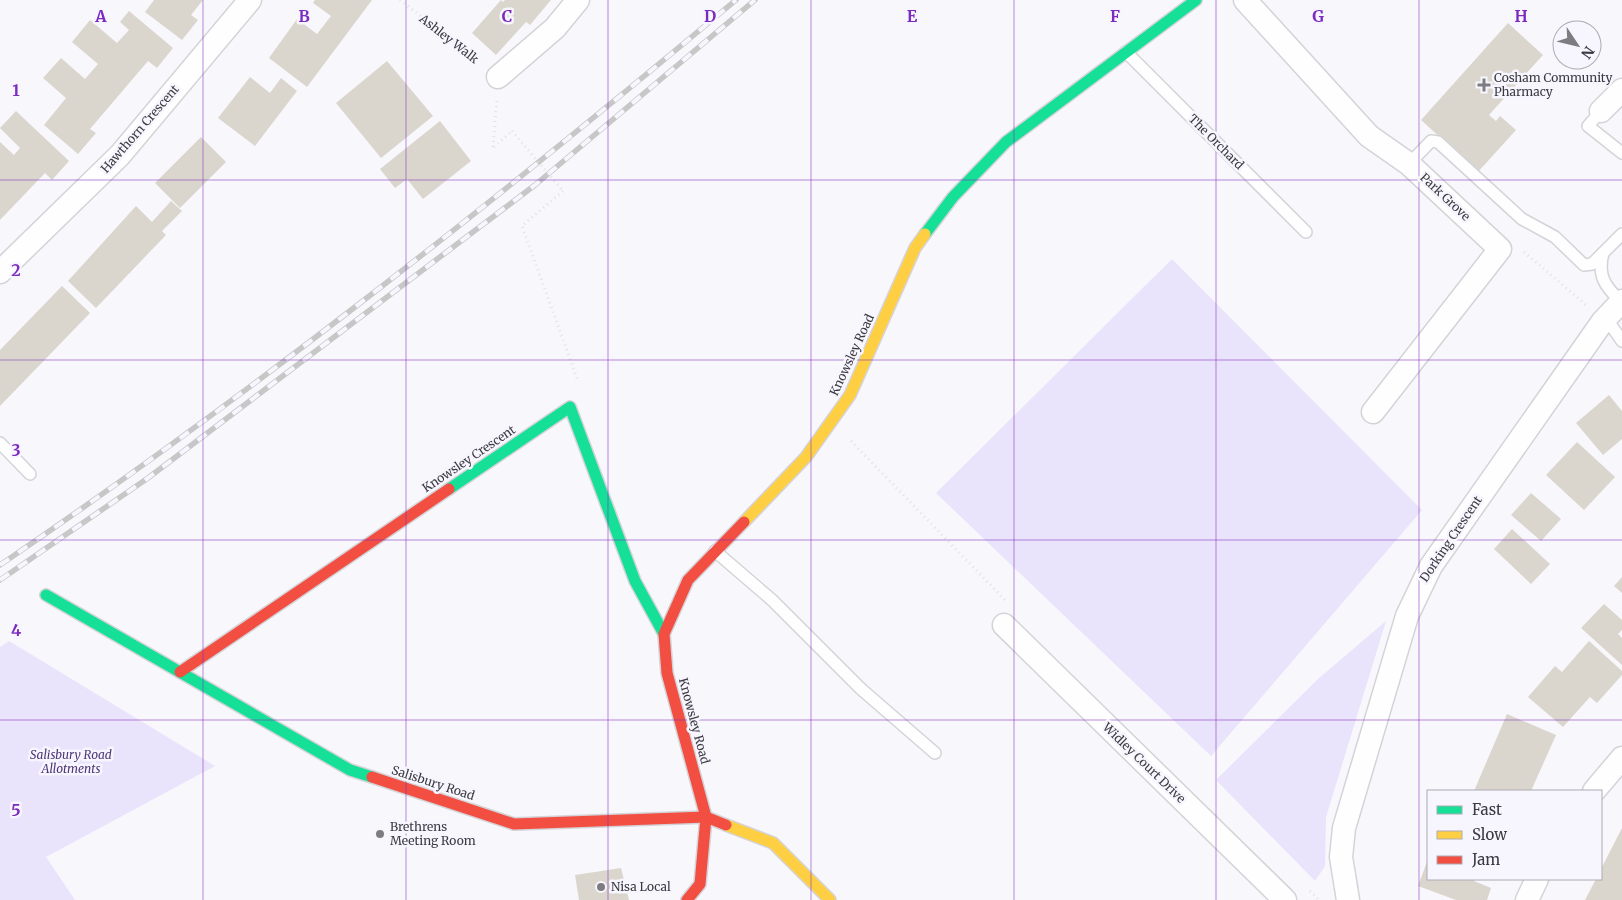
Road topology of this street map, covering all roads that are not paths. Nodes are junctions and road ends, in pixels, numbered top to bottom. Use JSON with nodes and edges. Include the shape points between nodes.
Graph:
{"nodes":[{"id":1,"x":250,"y":0,"type":"edge"},
{"id":2,"x":578,"y":0,"type":"edge"},
{"id":3,"x":1196,"y":0,"type":"edge"},
{"id":4,"x":1245,"y":0,"type":"edge"},
{"id":5,"x":1126,"y":52,"type":"junction"},
{"id":6,"x":498,"y":77,"type":"road end"},
{"id":7,"x":1622,"y":90,"type":"edge"},
{"id":8,"x":1601,"y":111,"type":"joint"},
{"id":9,"x":1622,"y":153,"type":"edge"},
{"id":10,"x":1409,"y":164,"type":"junction"},
{"id":11,"x":1306,"y":232,"type":"dead end"},
{"id":12,"x":1622,"y":234,"type":"edge"},
{"id":13,"x":1603,"y":252,"type":"junction"},
{"id":14,"x":0,"y":272,"type":"edge"},
{"id":15,"x":1622,"y":301,"type":"edge"},
{"id":16,"x":1604,"y":319,"type":"junction"},
{"id":17,"x":1622,"y":341,"type":"edge"},
{"id":18,"x":1374,"y":412,"type":"dead end"},
{"id":19,"x":0,"y":443,"type":"edge"},
{"id":20,"x":30,"y":474,"type":"dead end"},
{"id":21,"x":715,"y":551,"type":"junction"},
{"id":22,"x":46,"y":595,"type":"dead end"},
{"id":23,"x":1004,"y":625,"type":"dead end"},
{"id":24,"x":664,"y":634,"type":"junction"},
{"id":25,"x":180,"y":672,"type":"junction"},
{"id":26,"x":935,"y":753,"type":"dead end"},
{"id":27,"x":1618,"y":769,"type":"edge"},
{"id":28,"x":1595,"y":790,"type":"edge"},
{"id":29,"x":706,"y":817,"type":"junction"},
{"id":30,"x":1537,"y":880,"type":"edge"},
{"id":31,"x":688,"y":900,"type":"edge"},
{"id":32,"x":830,"y":900,"type":"edge"},
{"id":33,"x":1285,"y":900,"type":"edge"},
{"id":34,"x":1348,"y":900,"type":"edge"},
{"id":35,"x":1527,"y":900,"type":"edge"}],
"edges":[{"from":1,"to":14,"type":"street","name":"Hawthorn Crescent","via":[[120,155]]},
{"from":2,"to":6,"type":"street","via":[[555,28]]},
{"from":3,"to":5,"type":"street","name":"Knowsley Road"},
{"from":4,"to":10,"type":"street","name":"Park Grove","via":[[1369,136]]},
{"from":5,"to":11,"type":"lane","name":"The Orchard"},
{"from":5,"to":21,"type":"street","name":"Knowsley Road","via":[[1006,142],[953,197],[915,248],[850,395],[806,457]]},
{"from":7,"to":8,"type":"street"},
{"from":8,"to":9,"type":"lane","via":[[1588,126]]},
{"from":10,"to":13,"type":"lane","via":[[1431,141],[1438,142],[1522,219],[1554,237],[1584,265],[1592,264]]},
{"from":10,"to":18,"type":"street","name":"Park Grove","via":[[1500,249]]},
{"from":12,"to":13,"type":"lane"},
{"from":13,"to":15,"type":"lane","via":[[1603,283]]},
{"from":15,"to":16,"type":"street","name":"Dorking Crescent"},
{"from":16,"to":17,"type":"lane"},
{"from":16,"to":34,"type":"street","name":"Dorking Crescent","via":[[1442,550],[1417,592],[1344,828],[1341,857]]},
{"from":19,"to":20,"type":"lane"},
{"from":21,"to":24,"type":"street","name":"Knowsley Road","via":[[688,580]]},
{"from":21,"to":26,"type":"lane"},
{"from":22,"to":25,"type":"street","name":"Salisbury Road"},
{"from":23,"to":33,"type":"street","name":"Widley Court Drive"},
{"from":24,"to":25,"type":"street","name":"Knowsley Crescent","via":[[635,581],[570,407]]},
{"from":24,"to":29,"type":"street","name":"Knowsley Road","via":[[667,673]]},
{"from":25,"to":29,"type":"street","name":"Salisbury Road","via":[[350,770],[514,824]]},
{"from":27,"to":28,"type":"street"},
{"from":29,"to":31,"type":"street","via":[[700,884]]},
{"from":29,"to":32,"type":"street","name":"Salisbury Road","via":[[774,843]]},
{"from":30,"to":35,"type":"street"}]}
